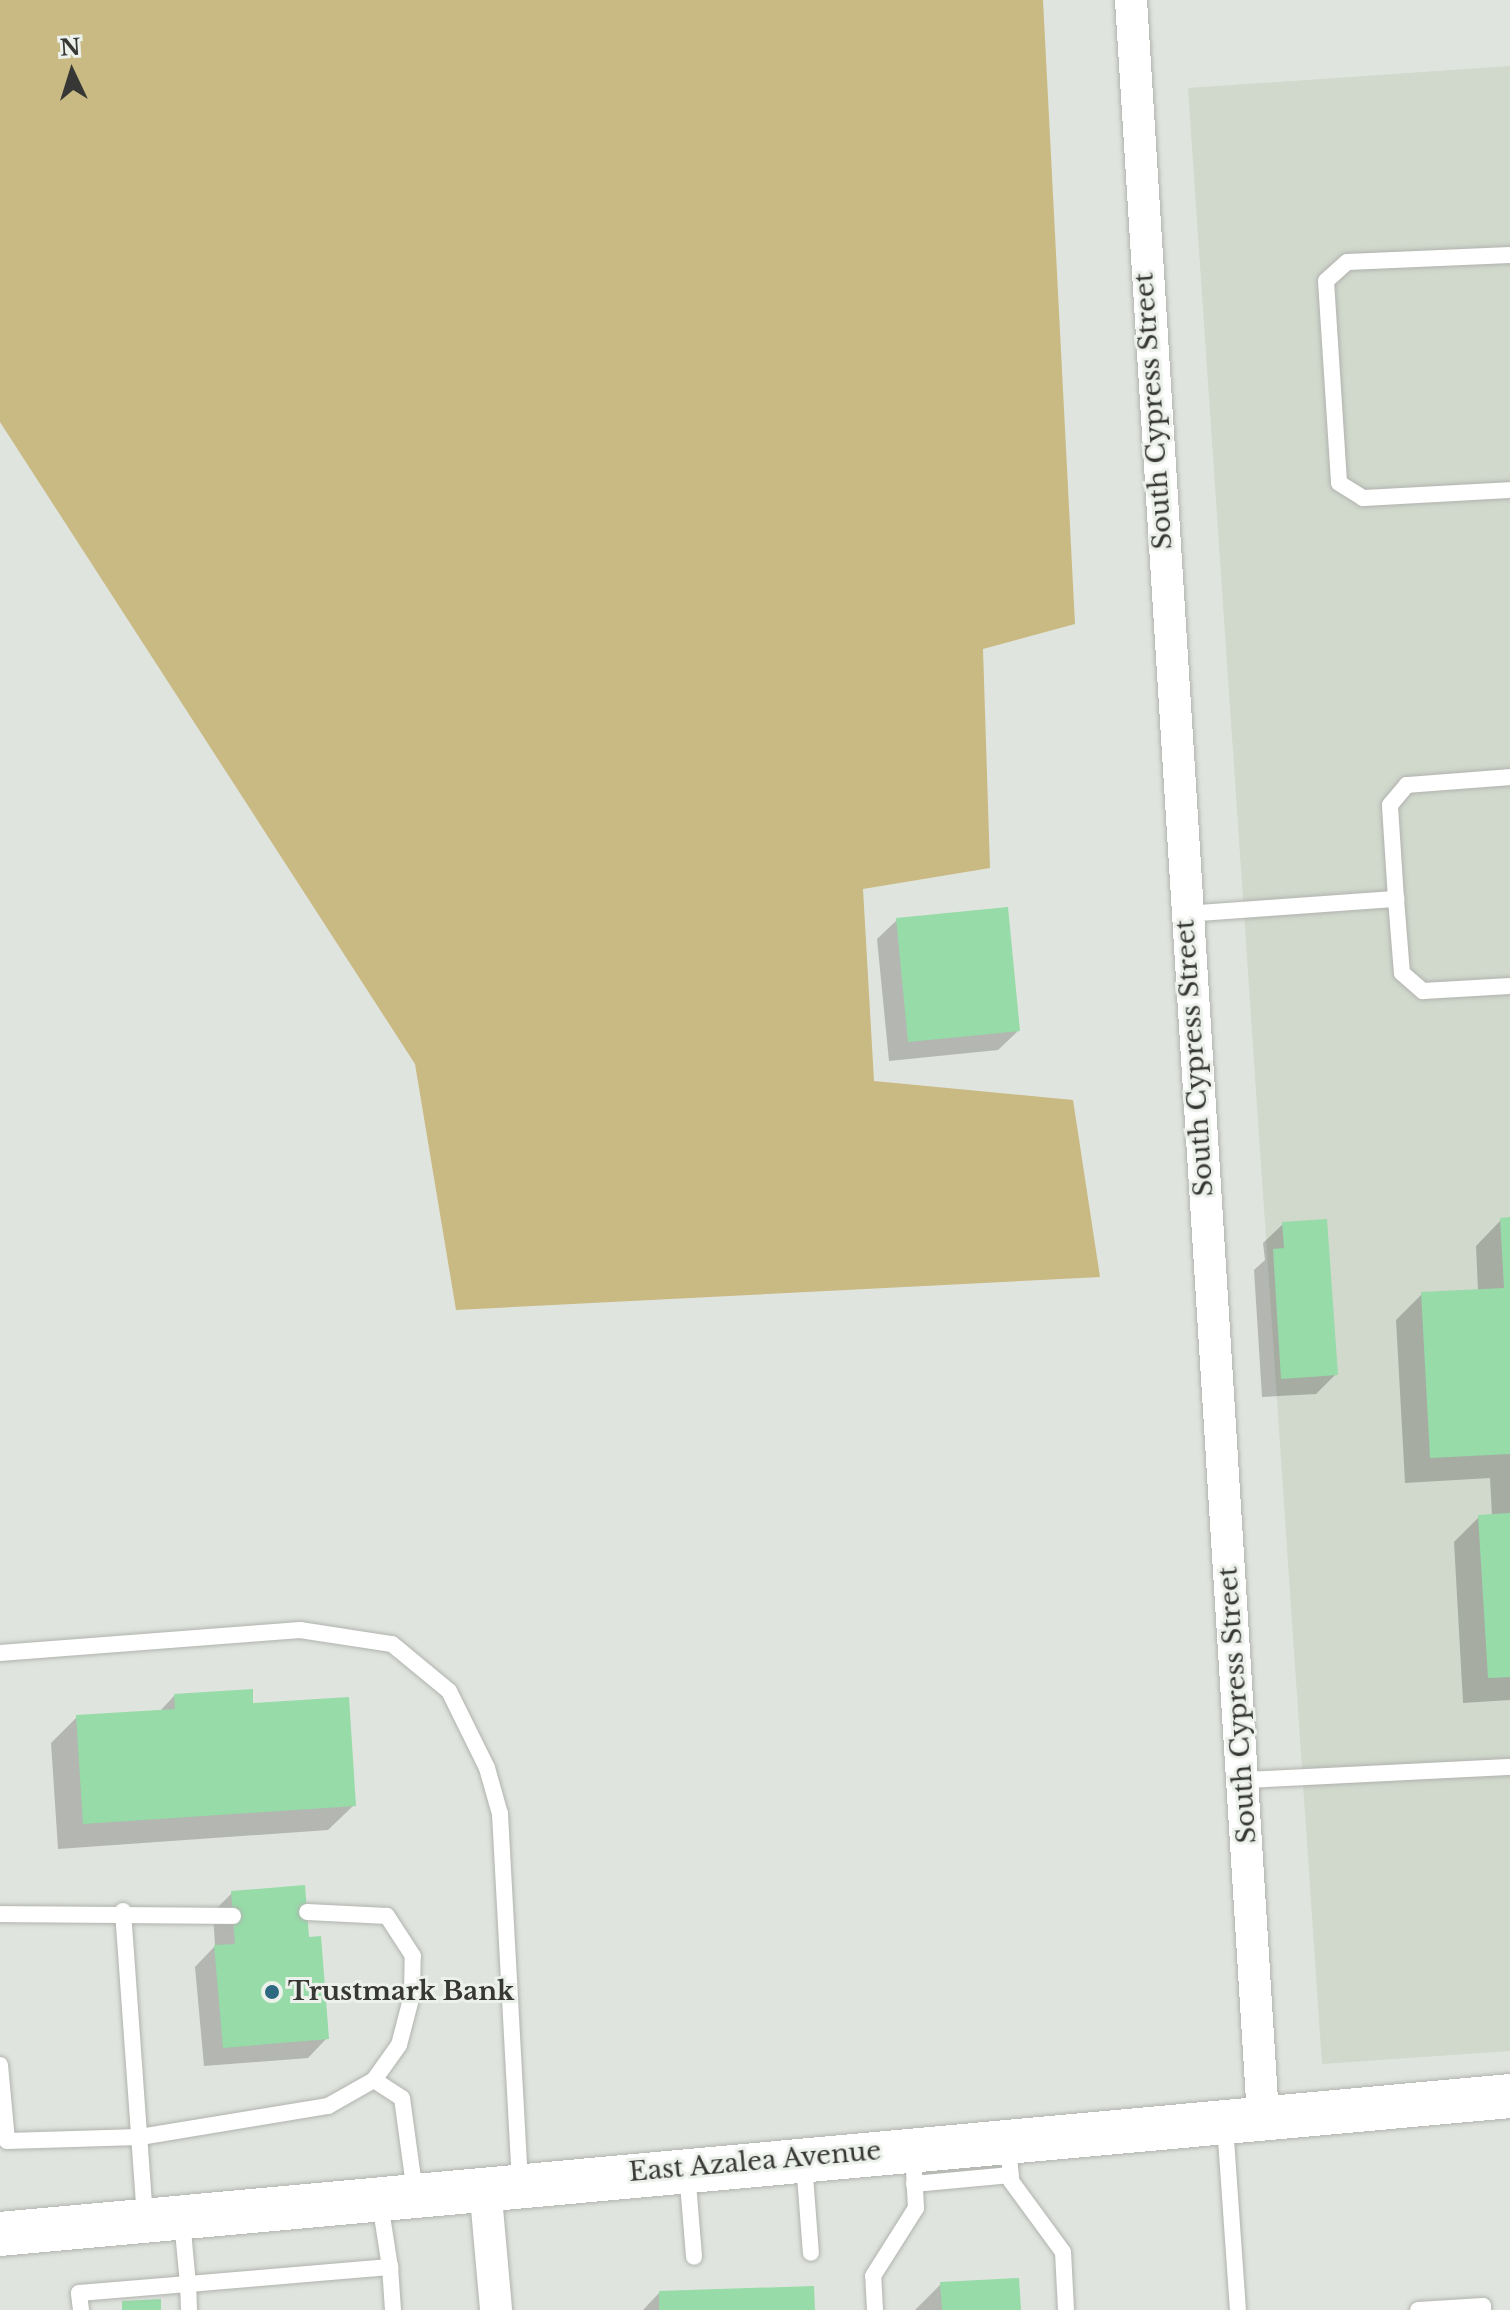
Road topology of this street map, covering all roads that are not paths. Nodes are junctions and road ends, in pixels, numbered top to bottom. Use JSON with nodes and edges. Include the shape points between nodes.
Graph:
{"nodes":[{"id":1,"x":1131,"y":0,"type":"edge"},
{"id":2,"x":1510,"y":255,"type":"edge"},
{"id":3,"x":1510,"y":490,"type":"edge"},
{"id":4,"x":1510,"y":777,"type":"edge"},
{"id":5,"x":1396,"y":899,"type":"junction"},
{"id":6,"x":1186,"y":914,"type":"junction"},
{"id":7,"x":1510,"y":986,"type":"edge"},
{"id":8,"x":0,"y":1653,"type":"edge"},
{"id":9,"x":1510,"y":1767,"type":"edge"},
{"id":10,"x":1244,"y":1780,"type":"junction"},
{"id":11,"x":123,"y":1911,"type":"junction"},
{"id":12,"x":307,"y":1912,"type":"dead end"},
{"id":13,"x":0,"y":1914,"type":"edge"},
{"id":14,"x":233,"y":1916,"type":"dead end"},
{"id":15,"x":0,"y":2065,"type":"edge"},
{"id":16,"x":374,"y":2080,"type":"junction"},
{"id":17,"x":1510,"y":2096,"type":"edge"},
{"id":18,"x":1244,"y":2118,"type":"junction"},
{"id":19,"x":140,"y":2137,"type":"junction"},
{"id":20,"x":803,"y":2157,"type":"junction"},
{"id":21,"x":1009,"y":2157,"type":"junction"},
{"id":22,"x":913,"y":2166,"type":"junction"},
{"id":23,"x":687,"y":2167,"type":"junction"},
{"id":24,"x":502,"y":2185,"type":"junction"},
{"id":25,"x":397,"y":2195,"type":"junction"},
{"id":26,"x":164,"y":2218,"type":"junction"},
{"id":27,"x":0,"y":2234,"type":"edge"},
{"id":28,"x":811,"y":2253,"type":"dead end"},
{"id":29,"x":694,"y":2257,"type":"dead end"},
{"id":30,"x":390,"y":2267,"type":"junction"},
{"id":31,"x":188,"y":2284,"type":"junction"},
{"id":32,"x":81,"y":2310,"type":"edge"},
{"id":33,"x":189,"y":2310,"type":"edge"},
{"id":34,"x":393,"y":2310,"type":"edge"},
{"id":35,"x":496,"y":2310,"type":"edge"},
{"id":36,"x":875,"y":2310,"type":"edge"},
{"id":37,"x":1066,"y":2310,"type":"edge"},
{"id":38,"x":1238,"y":2310,"type":"edge"},
{"id":39,"x":1418,"y":2310,"type":"edge"},
{"id":40,"x":1483,"y":2310,"type":"edge"}],
"edges":[{"from":1,"to":6,"type":"street","name":"South Cypress Street"},
{"from":2,"to":3,"type":"lane","via":[[1347,262],[1326,281],[1339,483],[1363,498]]},
{"from":4,"to":5,"type":"lane","via":[[1407,785],[1390,805]]},
{"from":5,"to":6,"type":"lane"},
{"from":5,"to":7,"type":"lane","via":[[1402,973],[1423,991]]},
{"from":6,"to":10,"type":"street","name":"South Cypress Street"},
{"from":8,"to":24,"type":"lane","via":[[300,1630],[392,1644],[449,1691],[487,1768],[500,1814]]},
{"from":9,"to":10,"type":"lane"},
{"from":10,"to":18,"type":"street","name":"South Cypress Street"},
{"from":11,"to":13,"type":"lane"},
{"from":11,"to":14,"type":"lane"},
{"from":11,"to":19,"type":"lane"},
{"from":12,"to":16,"type":"lane","via":[[387,1916],[413,1956],[412,1995],[399,2045]]},
{"from":15,"to":19,"type":"lane","via":[[7,2141]]},
{"from":16,"to":19,"type":"lane","via":[[328,2106]]},
{"from":16,"to":25,"type":"lane","via":[[402,2098]]},
{"from":17,"to":18,"type":"street","name":"East Azalea Avenue"},
{"from":18,"to":21,"type":"street","name":"East Azalea Avenue"},
{"from":18,"to":38,"type":"lane"},
{"from":19,"to":26,"type":"lane"},
{"from":20,"to":22,"type":"street","name":"East Azalea Avenue"},
{"from":20,"to":23,"type":"street","name":"East Azalea Avenue"},
{"from":20,"to":28,"type":"lane"},
{"from":21,"to":22,"type":"street","name":"East Azalea Avenue"},
{"from":21,"to":37,"type":"lane","via":[[1063,2252]]},
{"from":22,"to":36,"type":"lane","via":[[916,2208],[873,2276]]},
{"from":23,"to":24,"type":"street","name":"East Azalea Avenue"},
{"from":23,"to":29,"type":"lane"},
{"from":24,"to":25,"type":"street","name":"East Azalea Avenue"},
{"from":24,"to":35,"type":"street"},
{"from":25,"to":26,"type":"street","name":"East Azalea Avenue"},
{"from":25,"to":30,"type":"lane"},
{"from":26,"to":27,"type":"street","name":"East Azalea Avenue"},
{"from":26,"to":31,"type":"lane"},
{"from":30,"to":31,"type":"lane"},
{"from":30,"to":34,"type":"lane"},
{"from":31,"to":32,"type":"lane","via":[[79,2293]]},
{"from":31,"to":33,"type":"lane"},
{"from":39,"to":40,"type":"lane"}]}
